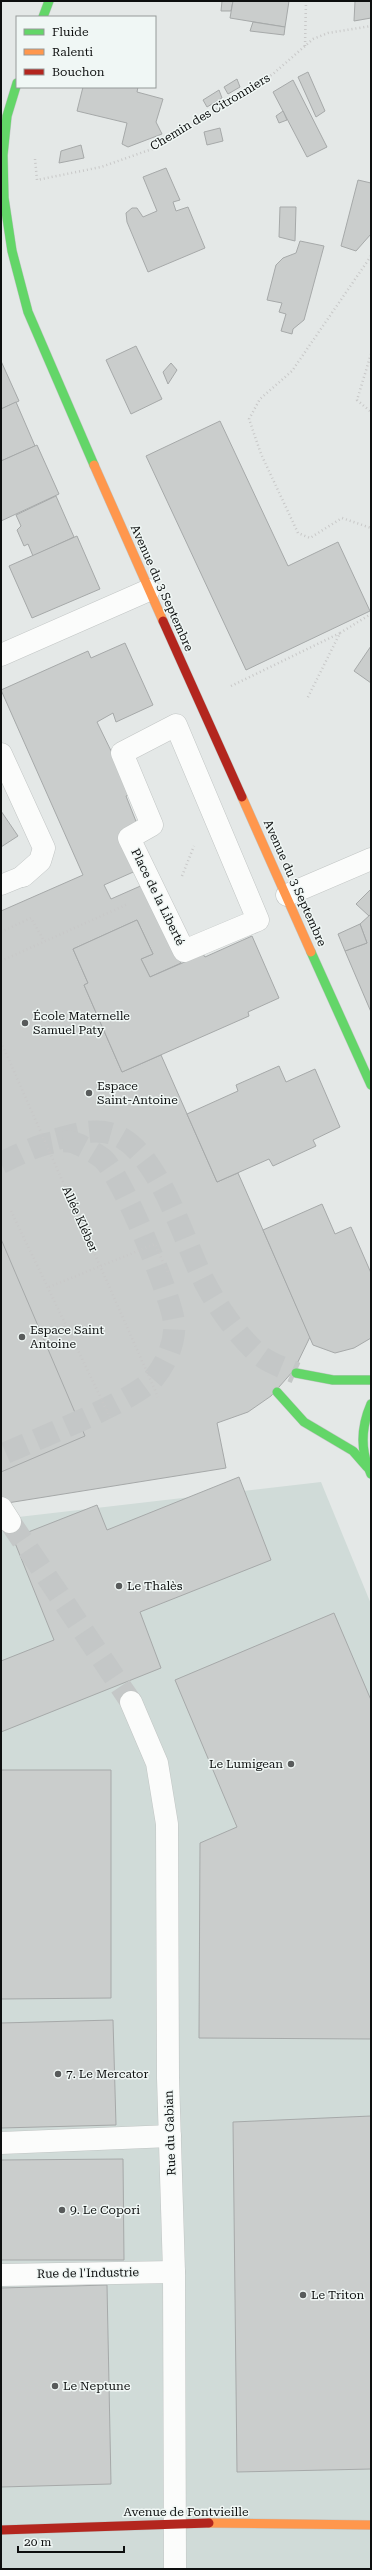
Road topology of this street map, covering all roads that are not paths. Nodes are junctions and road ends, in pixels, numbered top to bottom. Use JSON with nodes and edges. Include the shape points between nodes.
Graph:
{"nodes":[{"id":1,"x":50,"y":1,"type":"edge"},
{"id":2,"x":43,"y":16,"type":"edge"},
{"id":3,"x":16,"y":87,"type":"edge"},
{"id":4,"x":149,"y":590,"type":"junction"},
{"id":5,"x":1,"y":655,"type":"edge"},
{"id":6,"x":176,"y":725,"type":"joint"},
{"id":7,"x":1,"y":754,"type":"edge"},
{"id":8,"x":371,"y":859,"type":"edge"},
{"id":9,"x":23,"y":876,"type":"joint"},
{"id":10,"x":1,"y":885,"type":"edge"},
{"id":11,"x":287,"y":895,"type":"junction"},
{"id":12,"x":371,"y":1085,"type":"edge"},
{"id":13,"x":296,"y":1373,"type":"tunnel mouth"},
{"id":14,"x":371,"y":1380,"type":"edge"},
{"id":15,"x":277,"y":1392,"type":"dead end"},
{"id":16,"x":371,"y":1404,"type":"edge"},
{"id":17,"x":369,"y":1470,"type":"edge"},
{"id":18,"x":131,"y":1702,"type":"tunnel mouth"},
{"id":19,"x":170,"y":2136,"type":"junction"},
{"id":20,"x":1,"y":2143,"type":"edge"},
{"id":21,"x":174,"y":2272,"type":"junction"},
{"id":22,"x":1,"y":2275,"type":"edge"},
{"id":23,"x":174,"y":2522,"type":"junction"},
{"id":24,"x":371,"y":2525,"type":"edge"},
{"id":25,"x":1,"y":2530,"type":"edge"},
{"id":26,"x":175,"y":2569,"type":"edge"}],
"edges":[{"from":1,"to":2,"type":"main road"},
{"from":3,"to":4,"type":"main road","name":"Avenue du 3 Septembre","via":[[8,116],[4,155],[4,198],[12,251],[26,304],[47,360]]},
{"from":4,"to":5,"type":"street"},
{"from":4,"to":11,"type":"main road","name":"Avenue du 3 Septembre"},
{"from":6,"to":6,"type":"street","name":"Place de la Liberté","via":[[122,753],[152,825],[129,838],[184,951],[258,920]]},
{"from":7,"to":9,"type":"street","via":[[44,848],[40,861]]},
{"from":8,"to":11,"type":"street"},
{"from":9,"to":10,"type":"lane"},
{"from":11,"to":12,"type":"main road","name":"Avenue du 3 Septembre"},
{"from":13,"to":14,"type":"main road","via":[[321,1380]]},
{"from":15,"to":17,"type":"main road","via":[[304,1422],[353,1451]]},
{"from":16,"to":17,"type":"main road","via":[[366,1414],[362,1440]]},
{"from":18,"to":19,"type":"street","name":"Rue du Gabian","via":[[157,1763],[167,1824]]},
{"from":19,"to":20,"type":"street"},
{"from":19,"to":21,"type":"street","name":"Rue du Gabian"},
{"from":21,"to":22,"type":"street","name":"Rue de l'Industrie"},
{"from":21,"to":23,"type":"street","name":"Rue du Gabian"},
{"from":23,"to":24,"type":"main road","name":"Avenue de Fontvieille"},
{"from":23,"to":25,"type":"main road","name":"Avenue de Fontvieille"},
{"from":23,"to":26,"type":"street","name":"Rue du Gabian"}]}
